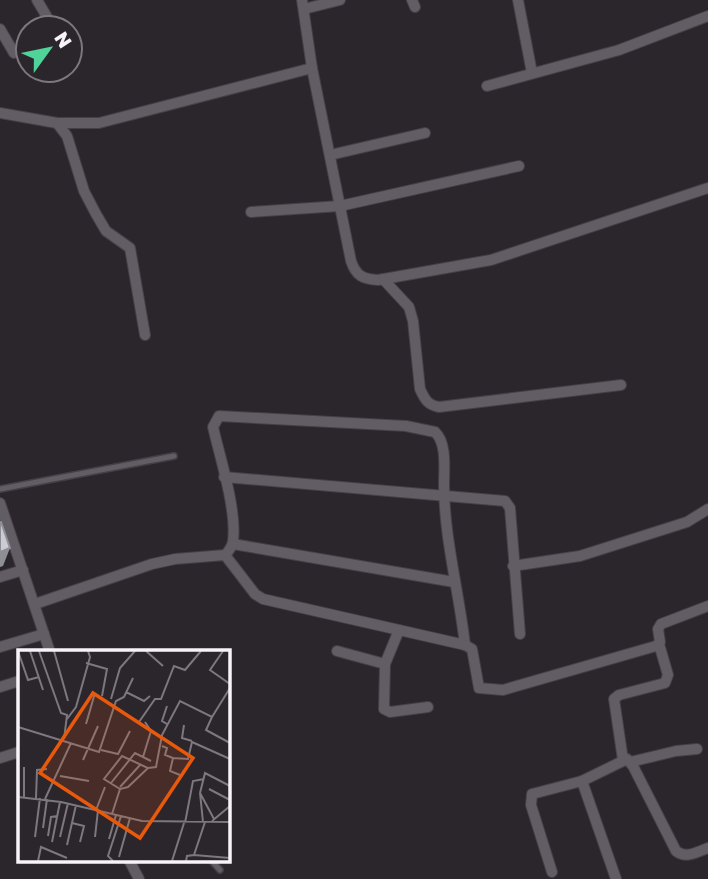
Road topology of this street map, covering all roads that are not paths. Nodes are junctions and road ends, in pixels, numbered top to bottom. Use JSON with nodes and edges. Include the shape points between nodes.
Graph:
{"nodes":[{"id":1,"x":340,"y":0,"type":"edge"},
{"id":2,"x":518,"y":0,"type":"edge"},
{"id":3,"x":303,"y":5,"type":"edge"},
{"id":4,"x":708,"y":16,"type":"edge"},
{"id":5,"x":0,"y":29,"type":"edge"},
{"id":6,"x":14,"y":53,"type":"dead end"},
{"id":7,"x":312,"y":68,"type":"junction"},
{"id":8,"x":531,"y":73,"type":"junction"},
{"id":9,"x":487,"y":86,"type":"dead end"},
{"id":10,"x":0,"y":113,"type":"edge"},
{"id":11,"x":57,"y":123,"type":"junction"},
{"id":12,"x":425,"y":133,"type":"dead end"},
{"id":13,"x":330,"y":155,"type":"junction"},
{"id":14,"x":519,"y":166,"type":"dead end"},
{"id":15,"x":708,"y":188,"type":"edge"},
{"id":16,"x":340,"y":206,"type":"junction"},
{"id":17,"x":251,"y":212,"type":"dead end"},
{"id":18,"x":383,"y":279,"type":"junction"},
{"id":19,"x":145,"y":335,"type":"dead end"},
{"id":20,"x":621,"y":385,"type":"dead end"},
{"id":21,"x":174,"y":456,"type":"dead end"},
{"id":22,"x":224,"y":477,"type":"junction"},
{"id":23,"x":0,"y":489,"type":"edge"},
{"id":24,"x":444,"y":497,"type":"junction"},
{"id":25,"x":0,"y":505,"type":"edge"},
{"id":26,"x":708,"y":509,"type":"edge"},
{"id":27,"x":233,"y":544,"type":"junction"},
{"id":28,"x":226,"y":555,"type":"junction"},
{"id":29,"x":513,"y":566,"type":"junction"},
{"id":30,"x":23,"y":570,"type":"junction"},
{"id":31,"x":0,"y":577,"type":"edge"},
{"id":32,"x":454,"y":582,"type":"junction"},
{"id":33,"x":34,"y":604,"type":"junction"},
{"id":34,"x":708,"y":606,"type":"edge"},
{"id":35,"x":399,"y":630,"type":"junction"},
{"id":36,"x":44,"y":634,"type":"junction"},
{"id":37,"x":520,"y":634,"type":"dead end"},
{"id":38,"x":659,"y":644,"type":"junction"},
{"id":39,"x":465,"y":645,"type":"junction"},
{"id":40,"x":0,"y":647,"type":"edge"},
{"id":41,"x":49,"y":650,"type":"edge"},
{"id":42,"x":337,"y":651,"type":"dead end"},
{"id":43,"x":385,"y":664,"type":"junction"},
{"id":44,"x":18,"y":681,"type":"edge"},
{"id":45,"x":0,"y":687,"type":"edge"},
{"id":46,"x":428,"y":707,"type":"dead end"},
{"id":47,"x":697,"y":749,"type":"dead end"},
{"id":48,"x":18,"y":752,"type":"edge"},
{"id":49,"x":0,"y":758,"type":"edge"},
{"id":50,"x":627,"y":761,"type":"junction"},
{"id":51,"x":582,"y":781,"type":"junction"},
{"id":52,"x":708,"y":848,"type":"edge"},
{"id":53,"x":131,"y":862,"type":"edge"},
{"id":54,"x":213,"y":862,"type":"edge"},
{"id":55,"x":220,"y":870,"type":"dead end"},
{"id":56,"x":552,"y":872,"type":"dead end"},
{"id":57,"x":139,"y":879,"type":"edge"},
{"id":58,"x":616,"y":879,"type":"edge"}],
"edges":[{"from":1,"to":3,"type":"street"},
{"from":2,"to":8,"type":"street"},
{"from":3,"to":7,"type":"street"},
{"from":4,"to":8,"type":"street","via":[[619,50]]},
{"from":5,"to":6,"type":"street"},
{"from":7,"to":11,"type":"street","via":[[99,123]]},
{"from":7,"to":13,"type":"street"},
{"from":8,"to":9,"type":"street"},
{"from":10,"to":11,"type":"street"},
{"from":11,"to":19,"type":"street","via":[[67,136],[96,214],[106,231],[125,242],[133,255]]},
{"from":12,"to":13,"type":"street"},
{"from":13,"to":16,"type":"street"},
{"from":14,"to":16,"type":"street"},
{"from":15,"to":18,"type":"street","via":[[491,260]]},
{"from":16,"to":17,"type":"street"},
{"from":16,"to":18,"type":"street","via":[[354,270],[362,278]]},
{"from":18,"to":20,"type":"street","via":[[409,306],[420,389],[431,405]]},
{"from":21,"to":23,"type":"lane"},
{"from":22,"to":24,"type":"street"},
{"from":22,"to":24,"type":"street","via":[[213,427],[219,416],[406,426],[439,436]]},
{"from":22,"to":27,"type":"street"},
{"from":24,"to":29,"type":"street","via":[[507,503]]},
{"from":24,"to":32,"type":"street"},
{"from":25,"to":30,"type":"street"},
{"from":26,"to":29,"type":"street","via":[[687,522],[580,556]]},
{"from":27,"to":28,"type":"street"},
{"from":27,"to":32,"type":"street"},
{"from":28,"to":33,"type":"street","via":[[152,564]]},
{"from":28,"to":35,"type":"street","via":[[263,598]]},
{"from":29,"to":37,"type":"street"},
{"from":30,"to":31,"type":"street"},
{"from":30,"to":33,"type":"street"},
{"from":32,"to":39,"type":"street"},
{"from":33,"to":36,"type":"street"},
{"from":34,"to":38,"type":"street","via":[[661,624]]},
{"from":35,"to":39,"type":"street"},
{"from":35,"to":43,"type":"street"},
{"from":36,"to":40,"type":"street"},
{"from":36,"to":41,"type":"street"},
{"from":38,"to":39,"type":"street","via":[[493,690],[478,686],[472,649]]},
{"from":38,"to":50,"type":"street","via":[[668,675],[665,683],[614,699]]},
{"from":42,"to":43,"type":"street"},
{"from":43,"to":46,"type":"street","via":[[385,711]]},
{"from":44,"to":45,"type":"street"},
{"from":47,"to":50,"type":"street"},
{"from":48,"to":49,"type":"street"},
{"from":50,"to":51,"type":"street"},
{"from":50,"to":52,"type":"street","via":[[676,851],[683,856]]},
{"from":51,"to":56,"type":"street","via":[[535,791],[531,798]]},
{"from":51,"to":58,"type":"street"},
{"from":53,"to":57,"type":"street"},
{"from":54,"to":55,"type":"lane"}]}
